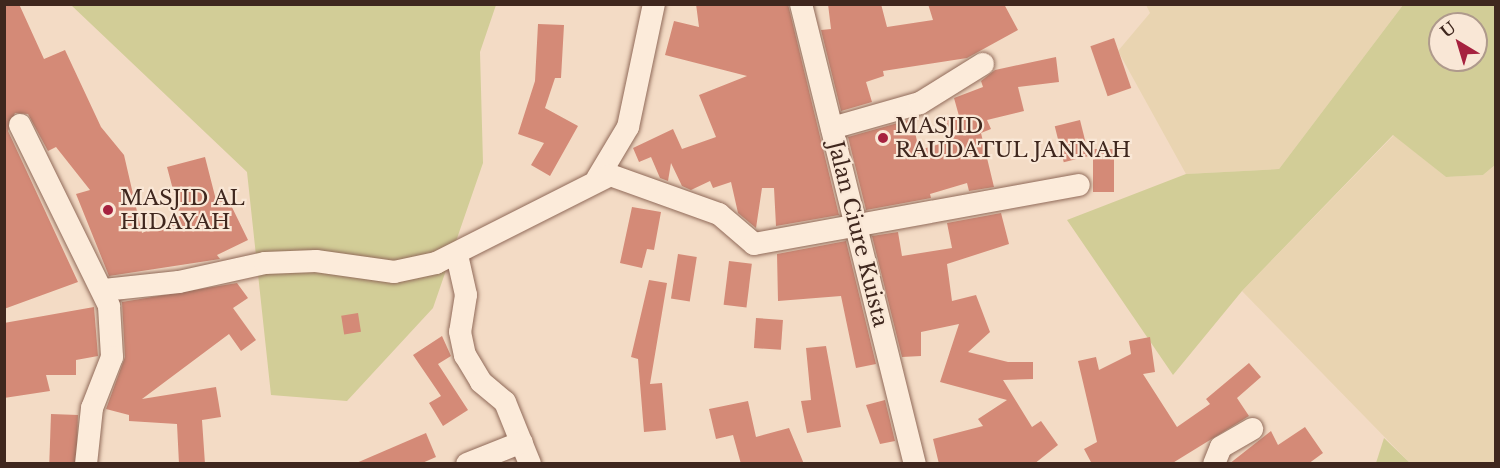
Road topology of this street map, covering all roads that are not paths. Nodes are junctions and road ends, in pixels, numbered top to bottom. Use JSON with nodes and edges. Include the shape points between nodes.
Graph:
{"nodes":[{"id":1,"x":654,"y":4,"type":"edge"},
{"id":2,"x":801,"y":4,"type":"edge"},
{"id":3,"x":983,"y":64,"type":"dead end"},
{"id":4,"x":20,"y":125,"type":"dead end"},
{"id":5,"x":832,"y":128,"type":"junction"},
{"id":6,"x":597,"y":179,"type":"junction"},
{"id":7,"x":1079,"y":185,"type":"dead end"},
{"id":8,"x":857,"y":225,"type":"junction"},
{"id":9,"x":457,"y":255,"type":"junction"},
{"id":10,"x":104,"y":290,"type":"junction"},
{"id":11,"x":1252,"y":429,"type":"dead end"},
{"id":12,"x":522,"y":442,"type":"junction"},
{"id":13,"x":86,"y":464,"type":"edge"},
{"id":14,"x":467,"y":464,"type":"edge"},
{"id":15,"x":530,"y":464,"type":"edge"},
{"id":16,"x":915,"y":464,"type":"edge"},
{"id":17,"x":1214,"y":464,"type":"edge"}],
"edges":[{"from":1,"to":6,"type":"street","via":[[628,127]]},
{"from":2,"to":5,"type":"street","name":"Jalan Ciure Kuista"},
{"from":3,"to":5,"type":"street","via":[[920,103]]},
{"from":4,"to":10,"type":"street"},
{"from":5,"to":8,"type":"street","name":"Jalan Ciure Kuista"},
{"from":6,"to":8,"type":"street","via":[[622,176],[668,200],[719,214],[754,244]]},
{"from":6,"to":9,"type":"street"},
{"from":7,"to":8,"type":"street"},
{"from":8,"to":16,"type":"street","name":"Jalan Ciure Kuista"},
{"from":9,"to":10,"type":"street","via":[[394,273],[316,261],[265,263],[179,282]]},
{"from":9,"to":12,"type":"street","via":[[466,295],[460,332],[465,355],[481,382],[505,402]]},
{"from":10,"to":13,"type":"street","via":[[112,357],[92,408]]},
{"from":11,"to":17,"type":"street","via":[[1221,447]]},
{"from":12,"to":14,"type":"street"},
{"from":12,"to":15,"type":"street"}]}
